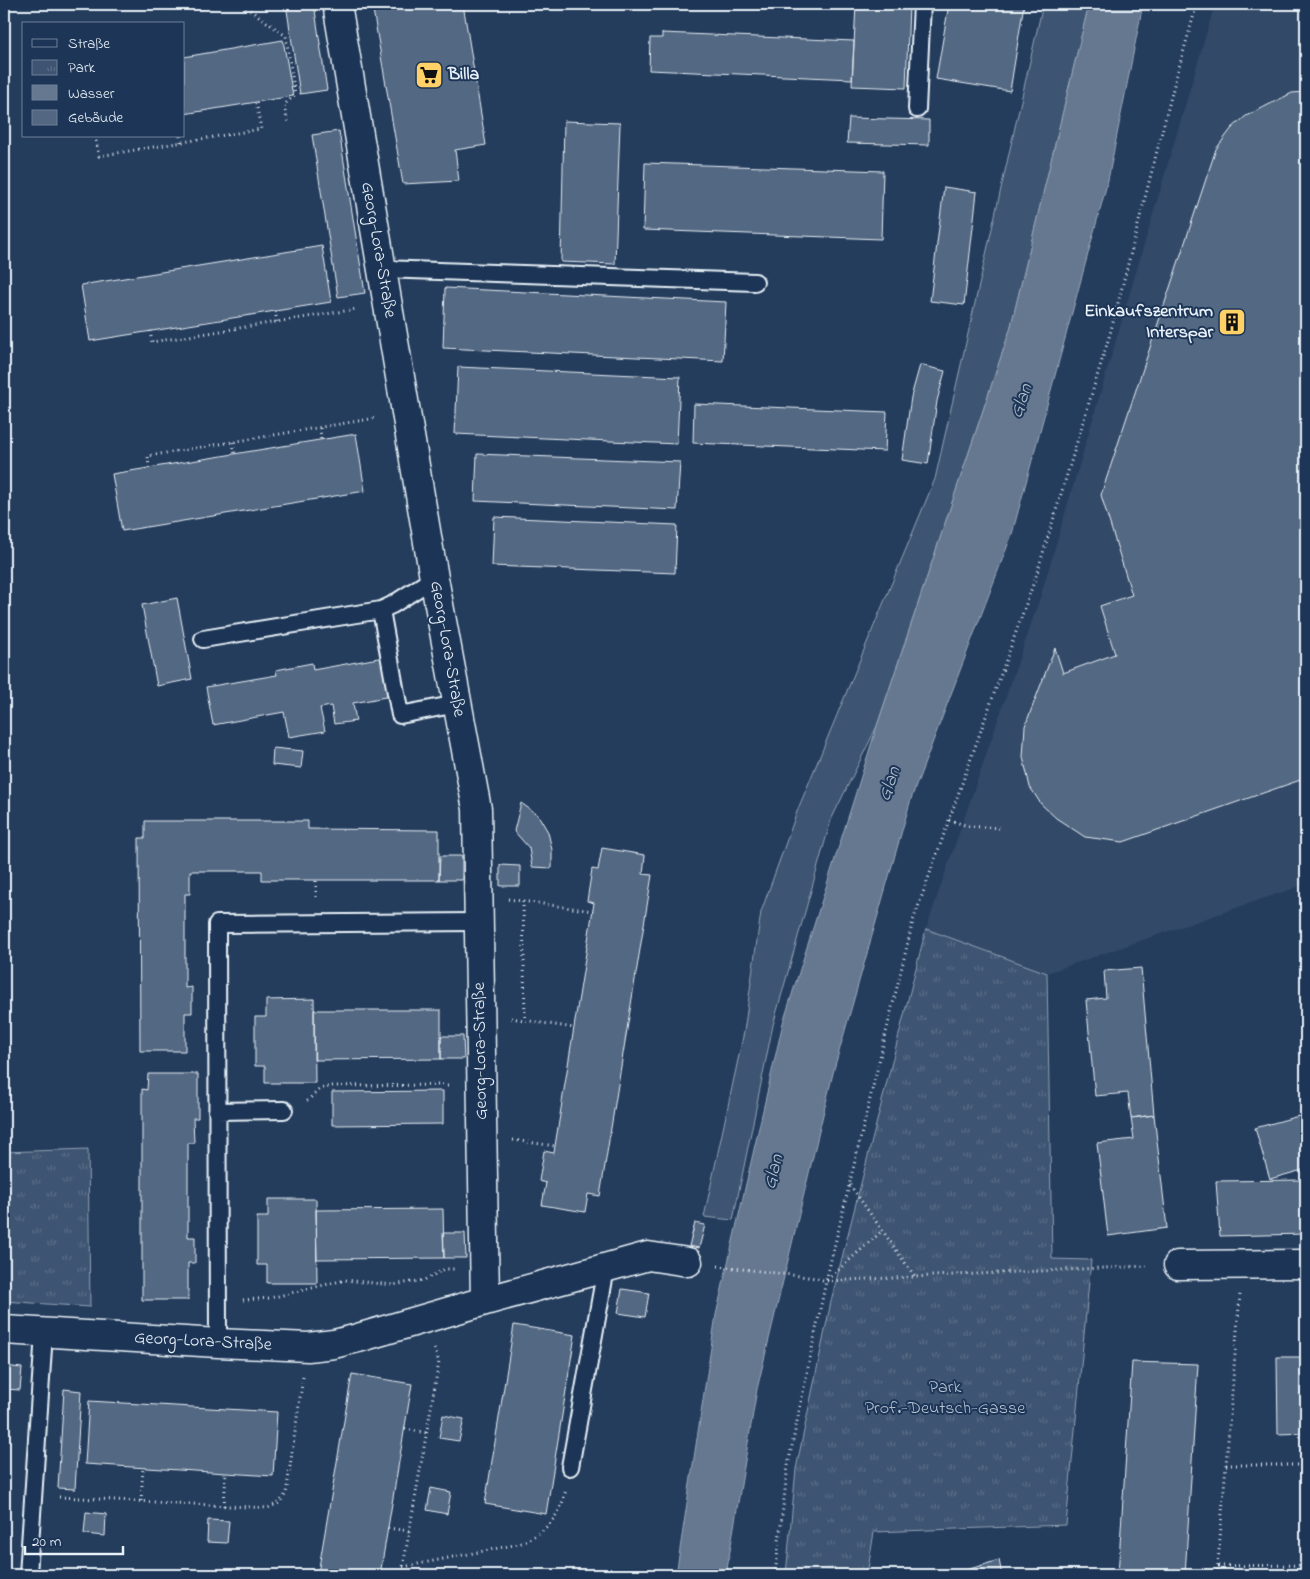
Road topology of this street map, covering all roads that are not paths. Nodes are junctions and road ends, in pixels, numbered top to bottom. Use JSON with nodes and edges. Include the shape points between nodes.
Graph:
{"nodes":[{"id":1,"x":337,"y":4,"type":"edge"},
{"id":2,"x":922,"y":4,"type":"edge"},
{"id":3,"x":917,"y":109,"type":"dead end"},
{"id":4,"x":382,"y":269,"type":"junction"},
{"id":5,"x":755,"y":282,"type":"dead end"},
{"id":6,"x":434,"y":578,"type":"junction"},
{"id":7,"x":381,"y":610,"type":"junction"},
{"id":8,"x":203,"y":639,"type":"dead end"},
{"id":9,"x":457,"y":704,"type":"junction"},
{"id":10,"x":478,"y":908,"type":"junction"},
{"id":11,"x":284,"y":1110,"type":"road end"},
{"id":12,"x":217,"y":1111,"type":"junction"},
{"id":13,"x":688,"y":1262,"type":"road end"},
{"id":14,"x":1306,"y":1264,"type":"edge"},
{"id":15,"x":1178,"y":1265,"type":"road end"},
{"id":16,"x":606,"y":1268,"type":"junction"},
{"id":17,"x":485,"y":1301,"type":"junction"},
{"id":18,"x":4,"y":1330,"type":"edge"},
{"id":19,"x":44,"y":1332,"type":"junction"},
{"id":20,"x":218,"y":1344,"type":"junction"},
{"id":21,"x":570,"y":1468,"type":"road end"},
{"id":22,"x":28,"y":1575,"type":"edge"}],
"edges":[{"from":1,"to":4,"type":"street","name":"Georg-Lora-Straße"},
{"from":2,"to":3,"type":"lane"},
{"from":4,"to":5,"type":"lane"},
{"from":4,"to":6,"type":"street","name":"Georg-Lora-Straße"},
{"from":6,"to":7,"type":"lane"},
{"from":6,"to":9,"type":"street","name":"Georg-Lora-Straße"},
{"from":7,"to":8,"type":"lane"},
{"from":7,"to":9,"type":"lane","via":[[400,715]]},
{"from":9,"to":10,"type":"street","name":"Georg-Lora-Straße","via":[[477,809]]},
{"from":10,"to":12,"type":"lane","via":[[217,924]]},
{"from":10,"to":17,"type":"street","name":"Georg-Lora-Straße"},
{"from":11,"to":12,"type":"lane"},
{"from":12,"to":20,"type":"lane"},
{"from":13,"to":16,"type":"street","name":"Georg-Lora-Straße","via":[[648,1256]]},
{"from":14,"to":15,"type":"street"},
{"from":16,"to":17,"type":"street","name":"Georg-Lora-Straße"},
{"from":16,"to":21,"type":"lane"},
{"from":17,"to":20,"type":"street","name":"Georg-Lora-Straße","via":[[334,1344],[308,1347]]},
{"from":18,"to":19,"type":"street","name":"Georg-Lora-Straße"},
{"from":19,"to":20,"type":"street","name":"Georg-Lora-Straße"},
{"from":19,"to":22,"type":"lane"}]}
